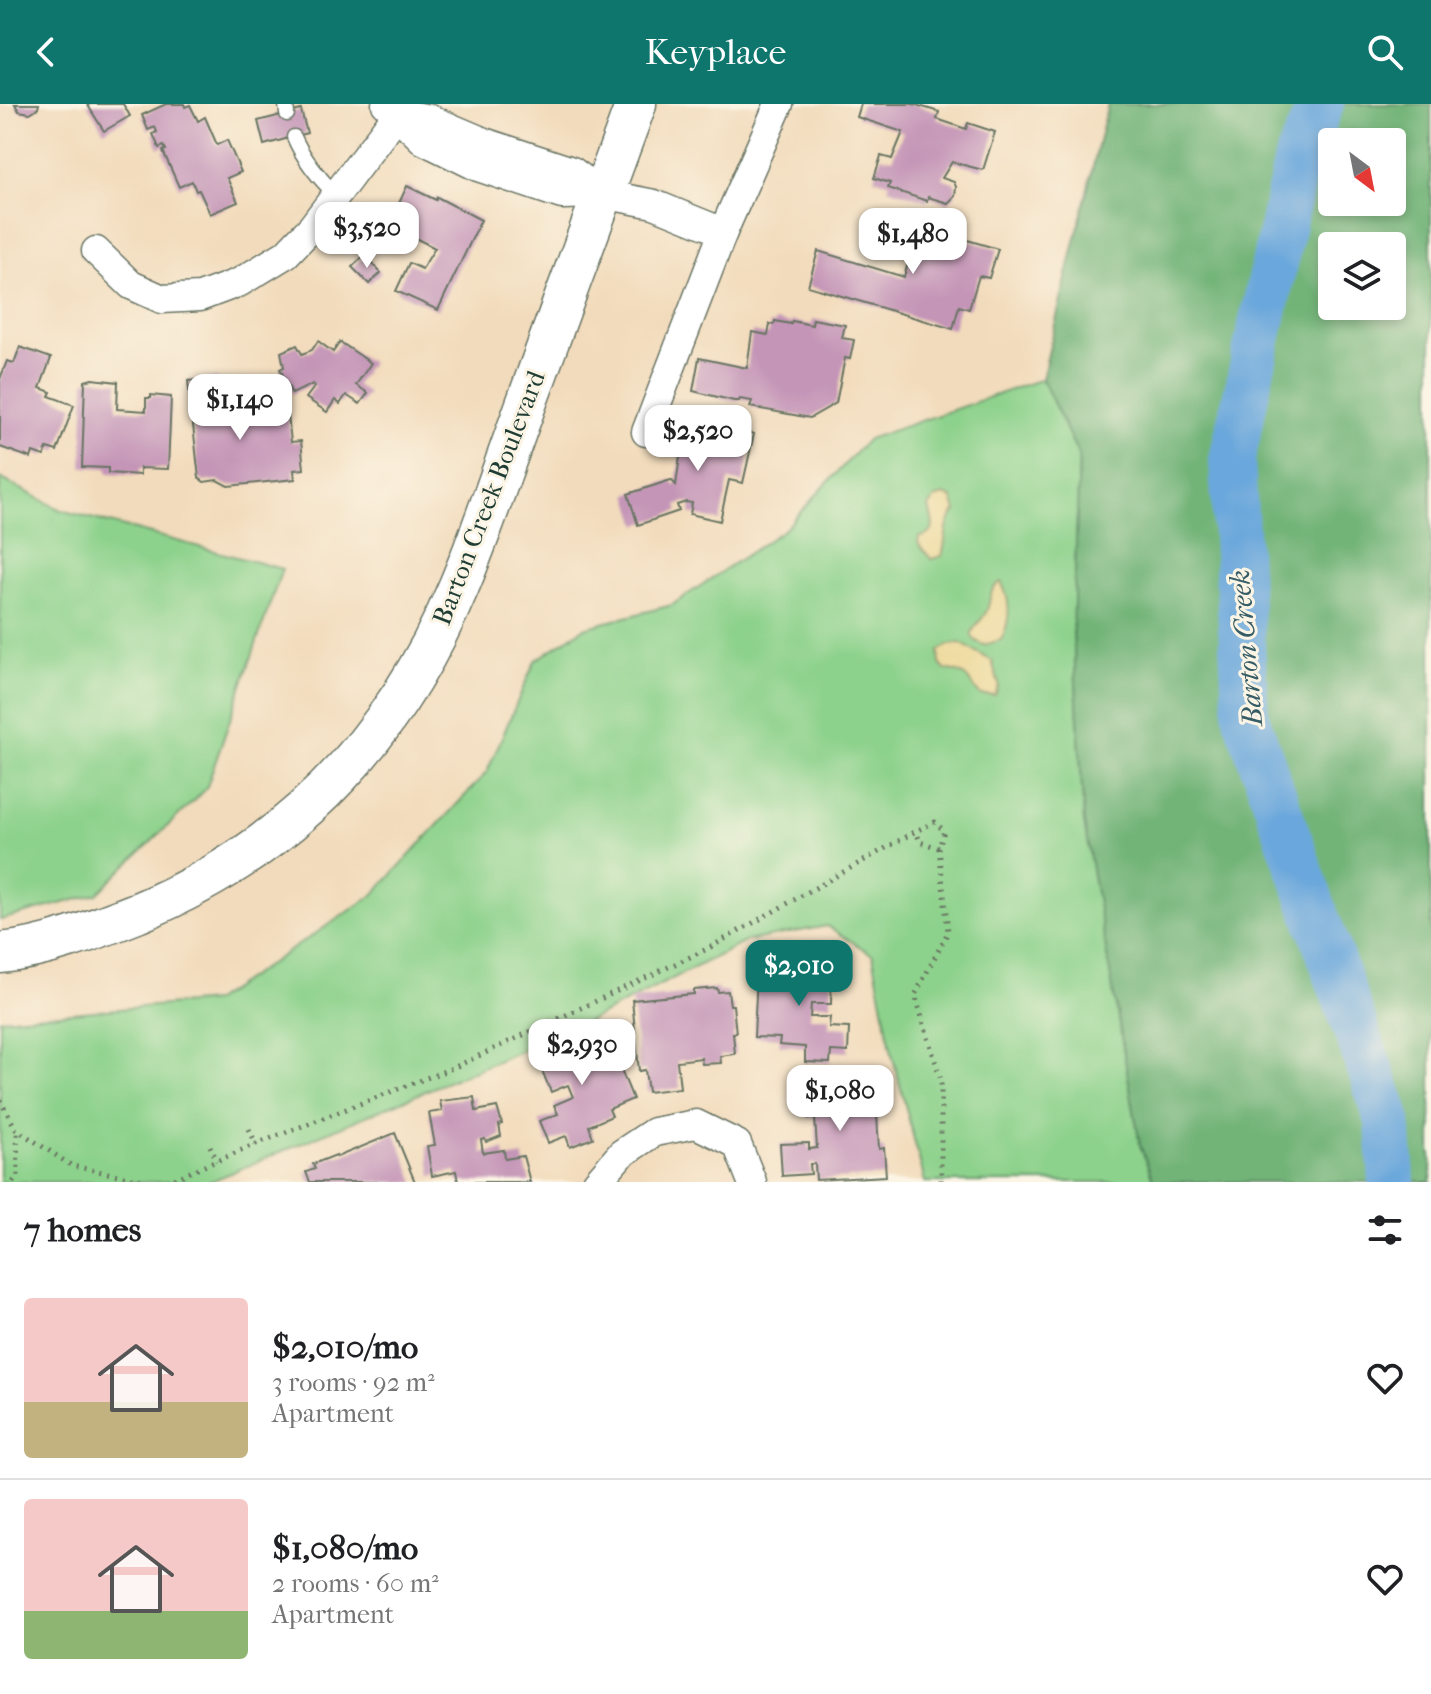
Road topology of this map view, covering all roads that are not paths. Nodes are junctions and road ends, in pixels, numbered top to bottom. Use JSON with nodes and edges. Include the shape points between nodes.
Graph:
{"nodes":[{"id":1,"x":636,"y":104,"type":"edge"},
{"id":2,"x":779,"y":104,"type":"edge"},
{"id":3,"x":392,"y":109,"type":"edge"},
{"id":4,"x":294,"y":137,"type":"dead end"},
{"id":5,"x":603,"y":194,"type":"junction"},
{"id":6,"x":336,"y":195,"type":"junction"},
{"id":7,"x":723,"y":232,"type":"junction"},
{"id":8,"x":96,"y":251,"type":"dead end"},
{"id":9,"x":646,"y":432,"type":"dead end"},
{"id":10,"x":0,"y":953,"type":"edge"},
{"id":11,"x":597,"y":1182,"type":"edge"},
{"id":12,"x":752,"y":1182,"type":"edge"}],
"edges":[{"from":1,"to":5,"type":"street","name":"Barton Creek Boulevard"},
{"from":2,"to":7,"type":"street"},
{"from":3,"to":5,"type":"street","via":[[572,171]]},
{"from":3,"to":6,"type":"street"},
{"from":4,"to":6,"type":"lane","via":[[312,170]]},
{"from":5,"to":7,"type":"street","via":[[654,204]]},
{"from":5,"to":10,"type":"street","name":"Barton Creek Boulevard","via":[[459,586],[413,680],[362,752],[275,834],[168,900],[68,937]]},
{"from":6,"to":8,"type":"street","via":[[286,254],[240,282],[200,297],[162,299],[131,285]]},
{"from":7,"to":9,"type":"street"},
{"from":11,"to":12,"type":"street","via":[[621,1154],[654,1132],[696,1124],[737,1144]]}]}
